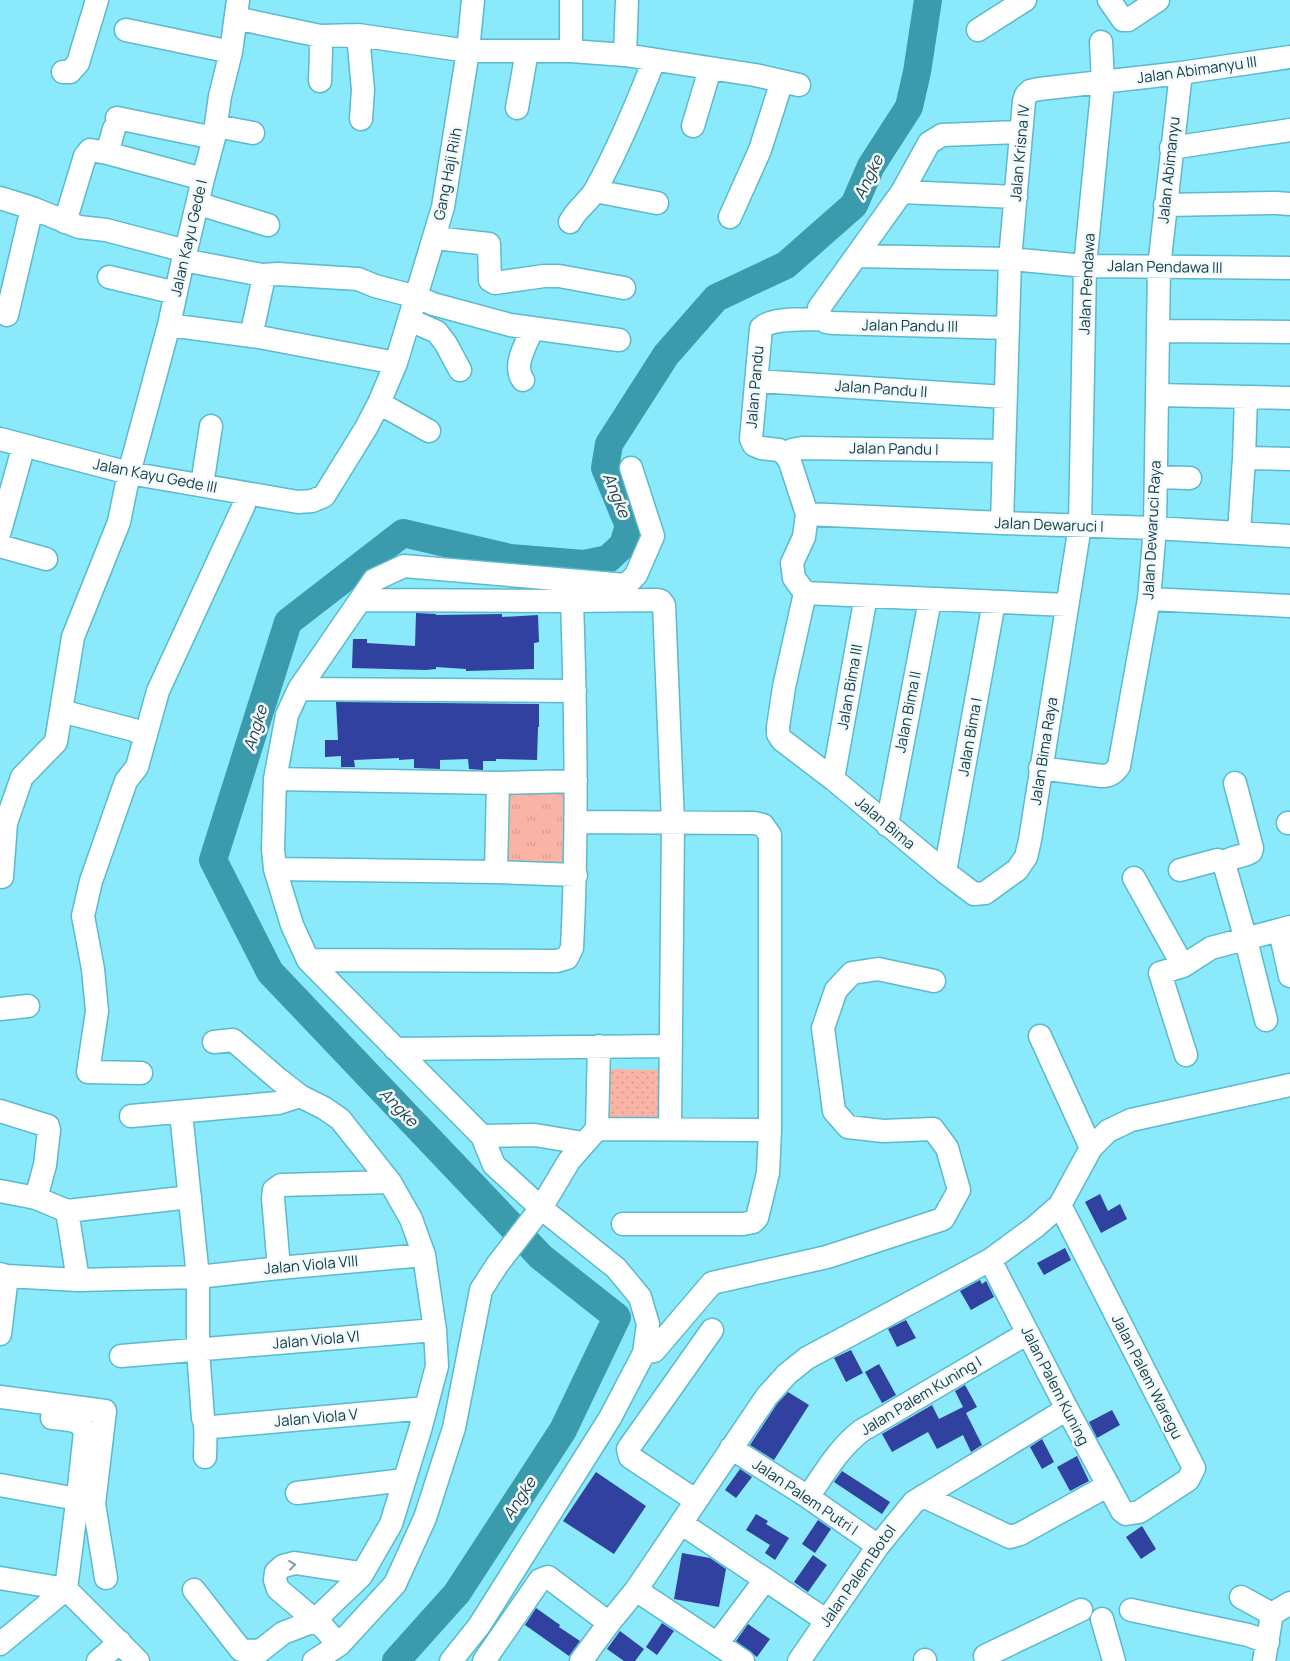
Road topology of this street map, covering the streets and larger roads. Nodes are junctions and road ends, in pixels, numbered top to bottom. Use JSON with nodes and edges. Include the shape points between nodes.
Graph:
{"nodes":[{"id":1,"x":97,"y":0,"type":"edge"},
{"id":2,"x":474,"y":0,"type":"edge"},
{"id":3,"x":571,"y":0,"type":"edge"},
{"id":4,"x":628,"y":0,"type":"edge"},
{"id":5,"x":1025,"y":0,"type":"edge"},
{"id":6,"x":1109,"y":0,"type":"edge"},
{"id":7,"x":1158,"y":0,"type":"edge"},
{"id":8,"x":237,"y":8,"type":"edge"},
{"id":9,"x":126,"y":30,"type":"dead end"},
{"id":10,"x":978,"y":30,"type":"dead end"},
{"id":11,"x":358,"y":35,"type":"junction"},
{"id":12,"x":320,"y":36,"type":"junction"},
{"id":13,"x":1101,"y":42,"type":"dead end"},
{"id":14,"x":468,"y":51,"type":"junction"},
{"id":15,"x":527,"y":51,"type":"junction"},
{"id":16,"x":571,"y":51,"type":"junction"},
{"id":17,"x":231,"y":52,"type":"junction"},
{"id":18,"x":625,"y":55,"type":"junction"},
{"id":19,"x":1290,"y":56,"type":"edge"},
{"id":20,"x":654,"y":60,"type":"junction"},
{"id":21,"x":710,"y":69,"type":"junction"},
{"id":22,"x":63,"y":72,"type":"dead end"},
{"id":23,"x":1180,"y":73,"type":"junction"},
{"id":24,"x":320,"y":81,"type":"dead end"},
{"id":25,"x":1103,"y":82,"type":"junction"},
{"id":26,"x":517,"y":108,"type":"dead end"},
{"id":27,"x":361,"y":119,"type":"dead end"},
{"id":28,"x":693,"y":126,"type":"dead end"},
{"id":29,"x":1290,"y":130,"type":"edge"},
{"id":30,"x":215,"y":132,"type":"junction"},
{"id":31,"x":1020,"y":132,"type":"junction"},
{"id":32,"x":253,"y":133,"type":"dead end"},
{"id":33,"x":1171,"y":148,"type":"junction"},
{"id":34,"x":100,"y":152,"type":"junction"},
{"id":35,"x":203,"y":179,"type":"junction"},
{"id":36,"x":595,"y":190,"type":"junction"},
{"id":37,"x":902,"y":192,"type":"junction"},
{"id":38,"x":1016,"y":197,"type":"junction"},
{"id":39,"x":0,"y":198,"type":"edge"},
{"id":40,"x":198,"y":202,"type":"junction"},
{"id":41,"x":1285,"y":202,"type":"edge"},
{"id":42,"x":657,"y":203,"type":"dead end"},
{"id":43,"x":1165,"y":205,"type":"junction"},
{"id":44,"x":32,"y":208,"type":"junction"},
{"id":45,"x":730,"y":217,"type":"dead end"},
{"id":46,"x":65,"y":222,"type":"junction"},
{"id":47,"x":570,"y":222,"type":"dead end"},
{"id":48,"x":268,"y":225,"type":"dead end"},
{"id":49,"x":435,"y":238,"type":"junction"},
{"id":50,"x":185,"y":255,"type":"junction"},
{"id":51,"x":857,"y":256,"type":"junction"},
{"id":52,"x":1010,"y":259,"type":"junction"},
{"id":53,"x":1085,"y":266,"type":"junction"},
{"id":54,"x":1159,"y":267,"type":"junction"},
{"id":55,"x":1290,"y":268,"type":"edge"},
{"id":56,"x":262,"y":275,"type":"junction"},
{"id":57,"x":109,"y":277,"type":"dead end"},
{"id":58,"x":624,"y":288,"type":"dead end"},
{"id":59,"x":176,"y":293,"type":"junction"},
{"id":60,"x":417,"y":297,"type":"junction"},
{"id":61,"x":7,"y":315,"type":"dead end"},
{"id":62,"x":820,"y":316,"type":"junction"},
{"id":63,"x":410,"y":320,"type":"junction"},
{"id":64,"x":169,"y":325,"type":"junction"},
{"id":65,"x":533,"y":328,"type":"junction"},
{"id":66,"x":1007,"y":328,"type":"junction"},
{"id":67,"x":1158,"y":331,"type":"junction"},
{"id":68,"x":1290,"y":332,"type":"edge"},
{"id":69,"x":251,"y":336,"type":"junction"},
{"id":70,"x":619,"y":340,"type":"dead end"},
{"id":71,"x":396,"y":362,"type":"junction"},
{"id":72,"x":460,"y":370,"type":"dead end"},
{"id":73,"x":523,"y":380,"type":"dead end"},
{"id":74,"x":757,"y":381,"type":"junction"},
{"id":75,"x":1157,"y":395,"type":"junction"},
{"id":76,"x":1005,"y":397,"type":"junction"},
{"id":77,"x":1246,"y":397,"type":"junction"},
{"id":78,"x":1290,"y":398,"type":"edge"},
{"id":79,"x":379,"y":403,"type":"junction"},
{"id":80,"x":211,"y":426,"type":"dead end"},
{"id":81,"x":429,"y":431,"type":"dead end"},
{"id":82,"x":0,"y":439,"type":"edge"},
{"id":83,"x":24,"y":445,"type":"junction"},
{"id":84,"x":1004,"y":451,"type":"junction"},
{"id":85,"x":784,"y":454,"type":"junction"},
{"id":86,"x":1244,"y":458,"type":"junction"},
{"id":87,"x":1290,"y":459,"type":"edge"},
{"id":88,"x":631,"y":468,"type":"dead end"},
{"id":89,"x":129,"y":473,"type":"junction"},
{"id":90,"x":1156,"y":477,"type":"junction"},
{"id":91,"x":1190,"y":478,"type":"dead end"},
{"id":92,"x":202,"y":485,"type":"junction"},
{"id":93,"x":244,"y":493,"type":"junction"},
{"id":94,"x":312,"y":501,"type":"joint"},
{"id":95,"x":807,"y":514,"type":"junction"},
{"id":96,"x":1002,"y":524,"type":"junction"},
{"id":97,"x":1080,"y":526,"type":"junction"},
{"id":98,"x":1155,"y":528,"type":"junction"},
{"id":99,"x":0,"y":531,"type":"edge"},
{"id":100,"x":1239,"y":533,"type":"junction"},
{"id":101,"x":1290,"y":536,"type":"edge"},
{"id":102,"x":0,"y":546,"type":"edge"},
{"id":103,"x":46,"y":558,"type":"dead end"},
{"id":104,"x":805,"y":593,"type":"junction"},
{"id":105,"x":866,"y":596,"type":"junction"},
{"id":106,"x":1148,"y":599,"type":"junction"},
{"id":107,"x":362,"y":600,"type":"junction"},
{"id":108,"x":930,"y":600,"type":"junction"},
{"id":109,"x":572,"y":601,"type":"junction"},
{"id":110,"x":994,"y":602,"type":"junction"},
{"id":111,"x":1067,"y":605,"type":"junction"},
{"id":112,"x":1290,"y":606,"type":"edge"},
{"id":113,"x":299,"y":689,"type":"junction"},
{"id":114,"x":575,"y":691,"type":"junction"},
{"id":115,"x":61,"y":711,"type":"junction"},
{"id":116,"x":145,"y":737,"type":"junction"},
{"id":117,"x":1040,"y":768,"type":"junction"},
{"id":118,"x":275,"y":779,"type":"junction"},
{"id":119,"x":833,"y":779,"type":"junction"},
{"id":120,"x":576,"y":781,"type":"junction"},
{"id":121,"x":498,"y":783,"type":"junction"},
{"id":122,"x":1235,"y":783,"type":"dead end"},
{"id":123,"x":576,"y":822,"type":"junction"},
{"id":124,"x":673,"y":823,"type":"junction"},
{"id":125,"x":886,"y":825,"type":"junction"},
{"id":126,"x":1225,"y":862,"type":"junction"},
{"id":127,"x":275,"y":869,"type":"junction"},
{"id":128,"x":1180,"y":870,"type":"dead end"},
{"id":129,"x":496,"y":872,"type":"junction"},
{"id":130,"x":945,"y":872,"type":"junction"},
{"id":131,"x":576,"y":875,"type":"junction"},
{"id":132,"x":2,"y":877,"type":"dead end"},
{"id":133,"x":1134,"y":878,"type":"dead end"},
{"id":134,"x":997,"y":886,"type":"joint"},
{"id":135,"x":1285,"y":929,"type":"edge"},
{"id":136,"x":1246,"y":940,"type":"junction"},
{"id":137,"x":308,"y":960,"type":"junction"},
{"id":138,"x":1183,"y":966,"type":"junction"},
{"id":139,"x":1290,"y":976,"type":"edge"},
{"id":140,"x":934,"y":981,"type":"dead end"},
{"id":141,"x":28,"y":1006,"type":"dead end"},
{"id":142,"x":0,"y":1009,"type":"edge"},
{"id":143,"x":1266,"y":1020,"type":"dead end"},
{"id":144,"x":1040,"y":1036,"type":"dead end"},
{"id":145,"x":214,"y":1042,"type":"dead end"},
{"id":146,"x":599,"y":1046,"type":"junction"},
{"id":147,"x":671,"y":1046,"type":"junction"},
{"id":148,"x":395,"y":1049,"type":"junction"},
{"id":149,"x":1186,"y":1055,"type":"dead end"},
{"id":150,"x":140,"y":1073,"type":"dead end"},
{"id":151,"x":1290,"y":1085,"type":"edge"},
{"id":152,"x":300,"y":1096,"type":"junction"},
{"id":153,"x":0,"y":1111,"type":"edge"},
{"id":154,"x":181,"y":1113,"type":"junction"},
{"id":155,"x":130,"y":1116,"type":"dead end"},
{"id":156,"x":670,"y":1129,"type":"junction"},
{"id":157,"x":770,"y":1130,"type":"junction"},
{"id":158,"x":482,"y":1136,"type":"junction"},
{"id":159,"x":590,"y":1136,"type":"junction"},
{"id":160,"x":1091,"y":1148,"type":"junction"},
{"id":161,"x":390,"y":1182,"type":"junction"},
{"id":162,"x":0,"y":1190,"type":"edge"},
{"id":163,"x":190,"y":1197,"type":"junction"},
{"id":164,"x":36,"y":1198,"type":"junction"},
{"id":165,"x":1060,"y":1206,"type":"junction"},
{"id":166,"x":67,"y":1210,"type":"junction"},
{"id":167,"x":539,"y":1212,"type":"junction"},
{"id":168,"x":623,"y":1224,"type":"dead end"},
{"id":169,"x":424,"y":1255,"type":"junction"},
{"id":170,"x":990,"y":1260,"type":"junction"},
{"id":171,"x":279,"y":1268,"type":"junction"},
{"id":172,"x":3,"y":1275,"type":"edge"},
{"id":173,"x":198,"y":1277,"type":"junction"},
{"id":174,"x":78,"y":1280,"type":"junction"},
{"id":175,"x":435,"y":1330,"type":"junction"},
{"id":176,"x":712,"y":1330,"type":"dead end"},
{"id":177,"x":1028,"y":1333,"type":"junction"},
{"id":178,"x":0,"y":1334,"type":"edge"},
{"id":179,"x":198,"y":1350,"type":"junction"},
{"id":180,"x":644,"y":1353,"type":"junction"},
{"id":181,"x":121,"y":1356,"type":"dead end"},
{"id":182,"x":0,"y":1397,"type":"edge"},
{"id":183,"x":426,"y":1408,"type":"junction"},
{"id":184,"x":1067,"y":1409,"type":"junction"},
{"id":185,"x":0,"y":1411,"type":"edge"},
{"id":186,"x":206,"y":1424,"type":"junction"},
{"id":187,"x":731,"y":1448,"type":"junction"},
{"id":188,"x":206,"y":1457,"type":"dead end"},
{"id":189,"x":404,"y":1480,"type":"junction"},
{"id":190,"x":0,"y":1485,"type":"edge"},
{"id":191,"x":1107,"y":1486,"type":"junction"},
{"id":192,"x":297,"y":1494,"type":"dead end"},
{"id":193,"x":922,"y":1496,"type":"junction"},
{"id":194,"x":808,"y":1497,"type":"junction"},
{"id":195,"x":78,"y":1500,"type":"junction"},
{"id":196,"x":695,"y":1500,"type":"junction"},
{"id":197,"x":1122,"y":1511,"type":"joint"},
{"id":198,"x":681,"y":1523,"type":"junction"},
{"id":199,"x":878,"y":1546,"type":"junction"},
{"id":200,"x":361,"y":1576,"type":"junction"},
{"id":201,"x":0,"y":1578,"type":"edge"},
{"id":202,"x":106,"y":1578,"type":"dead end"},
{"id":203,"x":765,"y":1580,"type":"junction"},
{"id":204,"x":66,"y":1589,"type":"junction"},
{"id":205,"x":194,"y":1590,"type":"dead end"},
{"id":206,"x":636,"y":1590,"type":"junction"},
{"id":207,"x":1241,"y":1597,"type":"dead end"},
{"id":208,"x":1281,"y":1609,"type":"edge"},
{"id":209,"x":1081,"y":1610,"type":"dead end"},
{"id":210,"x":1131,"y":1610,"type":"dead end"},
{"id":211,"x":1102,"y":1619,"type":"dead end"},
{"id":212,"x":314,"y":1621,"type":"junction"},
{"id":213,"x":826,"y":1621,"type":"junction"},
{"id":214,"x":609,"y":1623,"type":"junction"},
{"id":215,"x":120,"y":1642,"type":"junction"},
{"id":216,"x":0,"y":1644,"type":"edge"},
{"id":217,"x":717,"y":1644,"type":"junction"},
{"id":218,"x":339,"y":1645,"type":"junction"},
{"id":219,"x":1266,"y":1651,"type":"edge"},
{"id":220,"x":586,"y":1659,"type":"edge"},
{"id":221,"x":98,"y":1661,"type":"edge"},
{"id":222,"x":138,"y":1661,"type":"edge"},
{"id":223,"x":314,"y":1661,"type":"edge"},
{"id":224,"x":450,"y":1661,"type":"edge"},
{"id":225,"x":484,"y":1661,"type":"edge"},
{"id":226,"x":743,"y":1661,"type":"edge"},
{"id":227,"x":799,"y":1661,"type":"edge"},
{"id":228,"x":987,"y":1661,"type":"edge"},
{"id":229,"x":1114,"y":1661,"type":"edge"}],
"edges":[{"from":1,"to":22,"type":"street","via":[[78,63],[70,72]]},
{"from":2,"to":14,"type":"street","name":"Gang Haji Riih"},
{"from":3,"to":16,"type":"street"},
{"from":4,"to":18,"type":"street"},
{"from":5,"to":10,"type":"street"},
{"from":6,"to":7,"type":"street","via":[[1124,20]]},
{"from":8,"to":12,"type":"street","via":[[245,20]]},
{"from":8,"to":17,"type":"street","name":"Jalan Kayu Gede I"},
{"from":9,"to":17,"type":"street"},
{"from":11,"to":12,"type":"street"},
{"from":11,"to":14,"type":"street"},
{"from":11,"to":27,"type":"street","via":[[363,90]]},
{"from":12,"to":24,"type":"street"},
{"from":13,"to":25,"type":"street","name":"Jalan Pendawa"},
{"from":14,"to":15,"type":"street"},
{"from":14,"to":49,"type":"street","name":"Gang Haji Riih"},
{"from":15,"to":16,"type":"street"},
{"from":15,"to":26,"type":"street"},
{"from":16,"to":18,"type":"street"},
{"from":17,"to":30,"type":"street","name":"Jalan Kayu Gede I"},
{"from":18,"to":20,"type":"street"},
{"from":19,"to":23,"type":"street","name":"Jalan Abimanyu III"},
{"from":20,"to":21,"type":"street"},
{"from":20,"to":36,"type":"street","via":[[629,122]]},
{"from":21,"to":28,"type":"street"},
{"from":21,"to":45,"type":"street","via":[[790,83]]},
{"from":23,"to":25,"type":"street","name":"Jalan Abimanyu III"},
{"from":23,"to":33,"type":"street","name":"Jalan Abimanyu"},
{"from":25,"to":31,"type":"street","name":"Jalan Krisna IV","via":[[1030,91],[1024,101]]},
{"from":25,"to":53,"type":"street","name":"Jalan Pendawa"},
{"from":29,"to":33,"type":"street"},
{"from":30,"to":32,"type":"street"},
{"from":30,"to":34,"type":"street","via":[[115,123]]},
{"from":30,"to":35,"type":"street","name":"Jalan Kayu Gede I"},
{"from":31,"to":37,"type":"street","via":[[942,135],[929,143]]},
{"from":31,"to":38,"type":"street","name":"Jalan Krisna IV"},
{"from":33,"to":43,"type":"street","name":"Jalan Abimanyu"},
{"from":34,"to":35,"type":"street"},
{"from":34,"to":46,"type":"street","via":[[88,152],[85,156]]},
{"from":35,"to":40,"type":"street","name":"Jalan Kayu Gede I"},
{"from":36,"to":42,"type":"street"},
{"from":36,"to":47,"type":"street"},
{"from":37,"to":38,"type":"street"},
{"from":37,"to":51,"type":"street"},
{"from":38,"to":52,"type":"street","name":"Jalan Krisna IV"},
{"from":39,"to":44,"type":"street"},
{"from":40,"to":48,"type":"street"},
{"from":40,"to":50,"type":"street","name":"Jalan Kayu Gede I"},
{"from":41,"to":43,"type":"street"},
{"from":43,"to":54,"type":"street","name":"Jalan Abimanyu"},
{"from":44,"to":46,"type":"street"},
{"from":44,"to":61,"type":"street"},
{"from":46,"to":50,"type":"street","via":[[106,230]]},
{"from":49,"to":58,"type":"street","via":[[489,244],[490,280],[494,283],[559,276]]},
{"from":49,"to":60,"type":"street","name":"Gang Haji Riih"},
{"from":50,"to":56,"type":"street"},
{"from":50,"to":59,"type":"street","name":"Jalan Kayu Gede I"},
{"from":51,"to":52,"type":"street","name":"Jalan Pendawa III"},
{"from":51,"to":62,"type":"street","via":[[819,308]]},
{"from":52,"to":53,"type":"street","name":"Jalan Pendawa III"},
{"from":52,"to":66,"type":"street"},
{"from":53,"to":54,"type":"street","name":"Jalan Pendawa III"},
{"from":53,"to":97,"type":"street","name":"Jalan Pendawa"},
{"from":54,"to":55,"type":"street","name":"Jalan Pendawa III"},
{"from":54,"to":67,"type":"street","name":"Jalan Dewaruci Raya"},
{"from":56,"to":60,"type":"street","via":[[358,279]]},
{"from":56,"to":69,"type":"street"},
{"from":57,"to":59,"type":"street"},
{"from":59,"to":64,"type":"street","name":"Jalan Kayu Gede I"},
{"from":60,"to":63,"type":"street","name":"Gang Haji Riih"},
{"from":60,"to":65,"type":"street","via":[[510,325]]},
{"from":62,"to":66,"type":"street","name":"Jalan Pandu III","via":[[832,324]]},
{"from":62,"to":74,"type":"street","name":"Jalan Pandu","via":[[773,321],[761,328]]},
{"from":63,"to":71,"type":"street","name":"Gang Haji Riih"},
{"from":63,"to":72,"type":"street","via":[[437,332]]},
{"from":64,"to":69,"type":"street"},
{"from":64,"to":89,"type":"street","name":"Jalan Kayu Gede I"},
{"from":65,"to":70,"type":"street"},
{"from":65,"to":73,"type":"street","via":[[519,362],[519,375]]},
{"from":66,"to":76,"type":"street"},
{"from":67,"to":68,"type":"street"},
{"from":67,"to":75,"type":"street","name":"Jalan Dewaruci Raya"},
{"from":69,"to":71,"type":"street"},
{"from":71,"to":79,"type":"street","name":"Gang Haji Riih"},
{"from":74,"to":76,"type":"street","name":"Jalan Pandu II"},
{"from":74,"to":85,"type":"street","name":"Jalan Pandu","via":[[751,439],[754,445]]},
{"from":75,"to":77,"type":"street"},
{"from":75,"to":90,"type":"street","name":"Jalan Dewaruci Raya"},
{"from":76,"to":84,"type":"street"},
{"from":77,"to":78,"type":"street"},
{"from":77,"to":86,"type":"street"},
{"from":79,"to":81,"type":"street"},
{"from":79,"to":94,"type":"street","name":"Gang Haji Riih","via":[[332,485],[324,496]]},
{"from":80,"to":92,"type":"street"},
{"from":82,"to":83,"type":"street","name":"Jalan Kayu Gede III"},
{"from":83,"to":89,"type":"street","name":"Jalan Kayu Gede III"},
{"from":83,"to":99,"type":"street"},
{"from":84,"to":85,"type":"street","name":"Jalan Pandu I","via":[[802,448]]},
{"from":84,"to":96,"type":"street"},
{"from":85,"to":95,"type":"street","via":[[790,462]]},
{"from":86,"to":87,"type":"street"},
{"from":86,"to":100,"type":"street"},
{"from":88,"to":107,"type":"street","via":[[653,536],[636,576],[626,585],[404,566],[374,580]]},
{"from":89,"to":92,"type":"street","name":"Jalan Kayu Gede III"},
{"from":89,"to":115,"type":"street","name":"Jalan Kayu Gede I","via":[[119,522],[73,637]]},
{"from":90,"to":91,"type":"street"},
{"from":90,"to":98,"type":"street","name":"Jalan Dewaruci Raya"},
{"from":92,"to":93,"type":"street","name":"Jalan Kayu Gede III"},
{"from":93,"to":94,"type":"street","name":"Jalan Kayu Gede III","via":[[298,502]]},
{"from":93,"to":116,"type":"street","via":[[244,505],[158,691]]},
{"from":95,"to":96,"type":"street","name":"Jalan Dewaruci I"},
{"from":95,"to":104,"type":"street","via":[[804,537],[792,563],[794,578]]},
{"from":96,"to":97,"type":"street","name":"Jalan Dewaruci I"},
{"from":97,"to":98,"type":"street","name":"Jalan Dewaruci I"},
{"from":97,"to":111,"type":"street","name":"Jalan Bima Raya"},
{"from":98,"to":100,"type":"street","name":"Jalan Dewaruci I"},
{"from":98,"to":106,"type":"street","name":"Jalan Dewaruci Raya"},
{"from":100,"to":101,"type":"street","name":"Jalan Dewaruci I"},
{"from":102,"to":103,"type":"street"},
{"from":104,"to":105,"type":"street"},
{"from":104,"to":119,"type":"street","name":"Jalan Bima","via":[[784,687],[778,734]]},
{"from":105,"to":108,"type":"street"},
{"from":105,"to":119,"type":"street","name":"Jalan Bima III"},
{"from":106,"to":112,"type":"street"},
{"from":106,"to":117,"type":"street","name":"Jalan Dewaruci Raya","via":[[1119,766],[1108,776]]},
{"from":107,"to":109,"type":"street"},
{"from":107,"to":113,"type":"street"},
{"from":108,"to":110,"type":"street"},
{"from":108,"to":125,"type":"street","name":"Jalan Bima II"},
{"from":109,"to":114,"type":"street"},
{"from":109,"to":124,"type":"street","via":[[657,600],[664,605]]},
{"from":110,"to":111,"type":"street"},
{"from":110,"to":130,"type":"street","name":"Jalan Bima I"},
{"from":111,"to":117,"type":"street","name":"Jalan Bima Raya"},
{"from":113,"to":114,"type":"street"},
{"from":113,"to":118,"type":"street","via":[[287,715]]},
{"from":114,"to":120,"type":"street"},
{"from":115,"to":116,"type":"street","via":[[134,730]]},
{"from":115,"to":132,"type":"street","name":"Jalan Kayu Gede I","via":[[56,742],[22,778],[6,824]]},
{"from":116,"to":150,"type":"street","via":[[91,881],[83,916],[97,1011],[88,1072]]},
{"from":117,"to":134,"type":"street","name":"Jalan Bima Raya","via":[[1026,857],[1017,870]]},
{"from":118,"to":121,"type":"street"},
{"from":118,"to":127,"type":"street"},
{"from":119,"to":125,"type":"street","name":"Jalan Bima"},
{"from":120,"to":121,"type":"street"},
{"from":120,"to":123,"type":"street"},
{"from":121,"to":129,"type":"street"},
{"from":122,"to":126,"type":"street","via":[[1252,848],[1248,854]]},
{"from":123,"to":124,"type":"street"},
{"from":123,"to":131,"type":"street"},
{"from":124,"to":147,"type":"street"},
{"from":124,"to":157,"type":"street","via":[[754,823],[763,825],[770,835]]},
{"from":125,"to":130,"type":"street","name":"Jalan Bima"},
{"from":126,"to":128,"type":"street","via":[[1217,860]]},
{"from":126,"to":136,"type":"street"},
{"from":127,"to":129,"type":"street"},
{"from":127,"to":137,"type":"street","via":[[292,925]]},
{"from":129,"to":131,"type":"street"},
{"from":130,"to":134,"type":"street","name":"Jalan Bima","via":[[974,894],[985,893]]},
{"from":131,"to":137,"type":"street","via":[[572,948],[567,958],[557,962]]},
{"from":133,"to":138,"type":"street"},
{"from":135,"to":136,"type":"street"},
{"from":135,"to":139,"type":"street"},
{"from":136,"to":138,"type":"street","via":[[1211,948]]},
{"from":136,"to":143,"type":"street"},
{"from":137,"to":148,"type":"street"},
{"from":138,"to":149,"type":"street","via":[[1160,973]]},
{"from":140,"to":180,"type":"street","via":[[878,969],[852,973],[836,990],[823,1028],[834,1111],[848,1127],[883,1131],[933,1129],[947,1148],[959,1190],[943,1219],[827,1257],[712,1284],[654,1351]]},
{"from":141,"to":142,"type":"street"},
{"from":144,"to":160,"type":"street"},
{"from":145,"to":152,"type":"street","via":[[233,1040]]},
{"from":146,"to":147,"type":"street"},
{"from":146,"to":148,"type":"street"},
{"from":146,"to":159,"type":"street"},
{"from":147,"to":156,"type":"street"},
{"from":148,"to":158,"type":"street"},
{"from":151,"to":160,"type":"street","via":[[1131,1120],[1108,1131]]},
{"from":152,"to":154,"type":"street","via":[[278,1103]]},
{"from":152,"to":161,"type":"street","via":[[340,1119]]},
{"from":153,"to":164,"type":"street","via":[[48,1126],[46,1165]]},
{"from":154,"to":155,"type":"street"},
{"from":154,"to":163,"type":"street"},
{"from":156,"to":157,"type":"street"},
{"from":156,"to":159,"type":"street"},
{"from":157,"to":168,"type":"street","via":[[768,1172],[753,1222]]},
{"from":158,"to":159,"type":"street"},
{"from":158,"to":167,"type":"street","via":[[494,1165]]},
{"from":159,"to":167,"type":"street","via":[[568,1161]]},
{"from":160,"to":165,"type":"street"},
{"from":161,"to":169,"type":"street","via":[[411,1219]]},
{"from":161,"to":171,"type":"street","via":[[281,1185],[274,1190]]},
{"from":162,"to":164,"type":"street"},
{"from":163,"to":166,"type":"street"},
{"from":163,"to":173,"type":"street"},
{"from":164,"to":166,"type":"street"},
{"from":165,"to":170,"type":"street"},
{"from":165,"to":197,"type":"street","name":"Jalan Palem Waregu","via":[[1194,1468],[1188,1480],[1139,1512],[1126,1514]]},
{"from":166,"to":174,"type":"street"},
{"from":167,"to":180,"type":"street","via":[[616,1268],[640,1297],[648,1324]]},
{"from":167,"to":218,"type":"street","via":[[481,1290],[454,1428],[425,1518],[395,1584]]},
{"from":169,"to":171,"type":"street","name":"Jalan Viola VIII"},
{"from":169,"to":175,"type":"street"},
{"from":170,"to":177,"type":"street","name":"Jalan Palem Kuning"},
{"from":170,"to":187,"type":"street","via":[[807,1358],[767,1396]]},
{"from":171,"to":173,"type":"street","name":"Jalan Viola VIII"},
{"from":172,"to":174,"type":"street","name":"Jalan Viola VIII"},
{"from":172,"to":178,"type":"street"},
{"from":173,"to":174,"type":"street","name":"Jalan Viola VIII"},
{"from":173,"to":179,"type":"street"},
{"from":175,"to":179,"type":"street","name":"Jalan Viola VI"},
{"from":175,"to":183,"type":"street","via":[[438,1366]]},
{"from":176,"to":196,"type":"street","via":[[628,1449],[630,1457]]},
{"from":177,"to":184,"type":"street","name":"Jalan Palem Kuning"},
{"from":177,"to":194,"type":"street","name":"Jalan Palem Kuning I","via":[[860,1431],[848,1440]]},
{"from":179,"to":181,"type":"street","name":"Jalan Viola VI"},
{"from":179,"to":186,"type":"street"},
{"from":180,"to":224,"type":"street","via":[[605,1426],[479,1626]]},
{"from":182,"to":202,"type":"street","via":[[105,1411],[94,1504]]},
{"from":183,"to":186,"type":"street","name":"Jalan Viola V","via":[[213,1427]]},
{"from":183,"to":189,"type":"street"},
{"from":184,"to":191,"type":"street","name":"Jalan Palem Kuning"},
{"from":184,"to":193,"type":"street","name":"Jalan Palem Botol"},
{"from":185,"to":195,"type":"street","via":[[80,1423],[85,1432]]},
{"from":186,"to":188,"type":"street"},
{"from":187,"to":194,"type":"street","name":"Jalan Palem Putri I"},
{"from":187,"to":196,"type":"street"},
{"from":189,"to":192,"type":"street"},
{"from":189,"to":200,"type":"street","via":[[391,1524]]},
{"from":190,"to":195,"type":"street"},
{"from":191,"to":193,"type":"street","via":[[1010,1537]]},
{"from":191,"to":197,"type":"street","name":"Jalan Palem Kuning"},
{"from":193,"to":199,"type":"street","name":"Jalan Palem Botol","via":[[908,1508]]},
{"from":194,"to":199,"type":"street","name":"Jalan Palem Putri I"},
{"from":195,"to":204,"type":"street"},
{"from":196,"to":198,"type":"street"},
{"from":198,"to":203,"type":"street"},
{"from":198,"to":206,"type":"street"},
{"from":199,"to":213,"type":"street","name":"Jalan Palem Botol"},
{"from":200,"to":212,"type":"street"},
{"from":212,"to":200,"type":"street","one_way":true,"via":[[278,1589],[276,1572],[295,1563],[354,1572]]},
{"from":201,"to":204,"type":"street"},
{"from":203,"to":213,"type":"street"},
{"from":203,"to":217,"type":"street"},
{"from":204,"to":215,"type":"street"},
{"from":204,"to":216,"type":"street"},
{"from":205,"to":212,"type":"street","via":[[241,1650],[260,1651],[283,1633]]},
{"from":206,"to":214,"type":"street"},
{"from":206,"to":217,"type":"street"},
{"from":207,"to":208,"type":"street"},
{"from":208,"to":219,"type":"street"},
{"from":209,"to":228,"type":"street","via":[[985,1656]]},
{"from":210,"to":219,"type":"street","via":[[1248,1634]]},
{"from":211,"to":229,"type":"street"},
{"from":212,"to":218,"type":"street"},
{"from":213,"to":227,"type":"street","name":"Jalan Palem Botol"},
{"from":214,"to":220,"type":"street"},
{"from":214,"to":225,"type":"street","via":[[548,1577],[540,1580]]},
{"from":215,"to":221,"type":"street"},
{"from":215,"to":222,"type":"street"},
{"from":217,"to":226,"type":"street"},
{"from":218,"to":223,"type":"street"}]}
